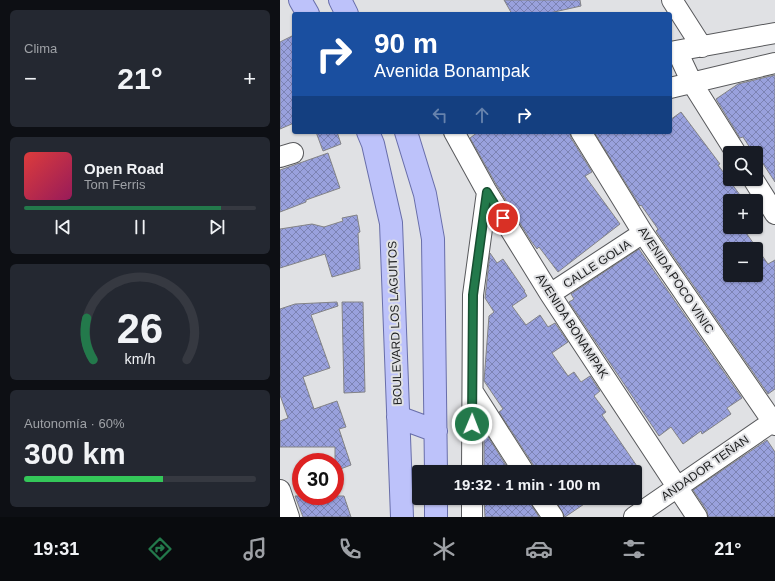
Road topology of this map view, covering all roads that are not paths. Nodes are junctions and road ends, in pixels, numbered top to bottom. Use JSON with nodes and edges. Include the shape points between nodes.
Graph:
{"nodes":[{"id":1,"x":300,"y":0,"type":"edge"},
{"id":2,"x":340,"y":0,"type":"edge"},
{"id":3,"x":672,"y":0,"type":"edge"},
{"id":4,"x":307,"y":12,"type":"edge"},
{"id":5,"x":346,"y":12,"type":"edge"},
{"id":6,"x":775,"y":33,"type":"edge"},
{"id":7,"x":702,"y":47,"type":"junction"},
{"id":8,"x":674,"y":51,"type":"edge"},
{"id":9,"x":775,"y":63,"type":"edge"},
{"id":10,"x":692,"y":83,"type":"junction"},
{"id":11,"x":672,"y":88,"type":"edge"},
{"id":12,"x":369,"y":134,"type":"edge"},
{"id":13,"x":407,"y":134,"type":"edge"},
{"id":14,"x":455,"y":134,"type":"edge"},
{"id":15,"x":582,"y":134,"type":"edge"},
{"id":16,"x":732,"y":146,"type":"edge"},
{"id":17,"x":757,"y":186,"type":"edge"},
{"id":18,"x":487,"y":192,"type":"junction"},
{"id":19,"x":775,"y":214,"type":"edge"},
{"id":20,"x":643,"y":233,"type":"junction"},
{"id":21,"x":550,"y":294,"type":"junction"},
{"id":22,"x":473,"y":392,"type":"junction"},
{"id":23,"x":398,"y":417,"type":"junction"},
{"id":24,"x":774,"y":422,"type":"edge"},
{"id":25,"x":436,"y":431,"type":"junction"},
{"id":26,"x":436,"y":465,"type":"edge"},
{"id":27,"x":472,"y":465,"type":"edge"},
{"id":28,"x":520,"y":465,"type":"edge"},
{"id":29,"x":678,"y":486,"type":"junction"},
{"id":30,"x":280,"y":490,"type":"edge"},
{"id":31,"x":436,"y":505,"type":"edge"},
{"id":32,"x":472,"y":505,"type":"edge"},
{"id":33,"x":545,"y":505,"type":"edge"},
{"id":34,"x":289,"y":517,"type":"edge"},
{"id":35,"x":402,"y":517,"type":"edge"},
{"id":36,"x":436,"y":517,"type":"edge"},
{"id":37,"x":472,"y":517,"type":"edge"},
{"id":38,"x":553,"y":517,"type":"edge"},
{"id":39,"x":634,"y":517,"type":"edge"},
{"id":40,"x":697,"y":517,"type":"edge"}],
"edges":[{"from":1,"to":4,"type":"main road"},
{"from":2,"to":5,"type":"main road"},
{"from":3,"to":7,"type":"street"},
{"from":6,"to":7,"type":"street"},
{"from":7,"to":8,"type":"street"},
{"from":8,"to":10,"type":"street"},
{"from":9,"to":10,"type":"street"},
{"from":10,"to":11,"type":"street"},
{"from":10,"to":16,"type":"street"},
{"from":12,"to":23,"type":"main road","name":"BOULEVARD LOS LAGUITOS","via":[[391,223]]},
{"from":13,"to":25,"type":"main road","via":[[425,194],[433,239]]},
{"from":14,"to":18,"type":"street","name":"AVENIDA BONAMPAK"},
{"from":15,"to":20,"type":"street","name":"AVENIDA POCO VINIC"},
{"from":17,"to":19,"type":"street"},
{"from":18,"to":21,"type":"street","name":"AVENIDA BONAMPAK"},
{"from":18,"to":22,"type":"street","via":[[473,295]]},
{"from":20,"to":21,"type":"street","name":"CALLE GOLIA"},
{"from":20,"to":24,"type":"street","name":"AVENIDA POCO VINIC"},
{"from":21,"to":29,"type":"street","name":"AVENIDA BONAMPAK"},
{"from":22,"to":27,"type":"street"},
{"from":22,"to":28,"type":"street"},
{"from":23,"to":25,"type":"main road"},
{"from":23,"to":35,"type":"main road","name":"BOULEVARD LOS LAGUITOS"},
{"from":24,"to":29,"type":"street","name":"ANDADOR TEÑAN"},
{"from":25,"to":26,"type":"main road"},
{"from":29,"to":39,"type":"street","name":"ANDADOR TEÑAN"},
{"from":29,"to":40,"type":"street","name":"AVENIDA BONAMPAK"},
{"from":30,"to":34,"type":"street"},
{"from":31,"to":36,"type":"main road"},
{"from":32,"to":37,"type":"street"},
{"from":33,"to":38,"type":"street"}]}
